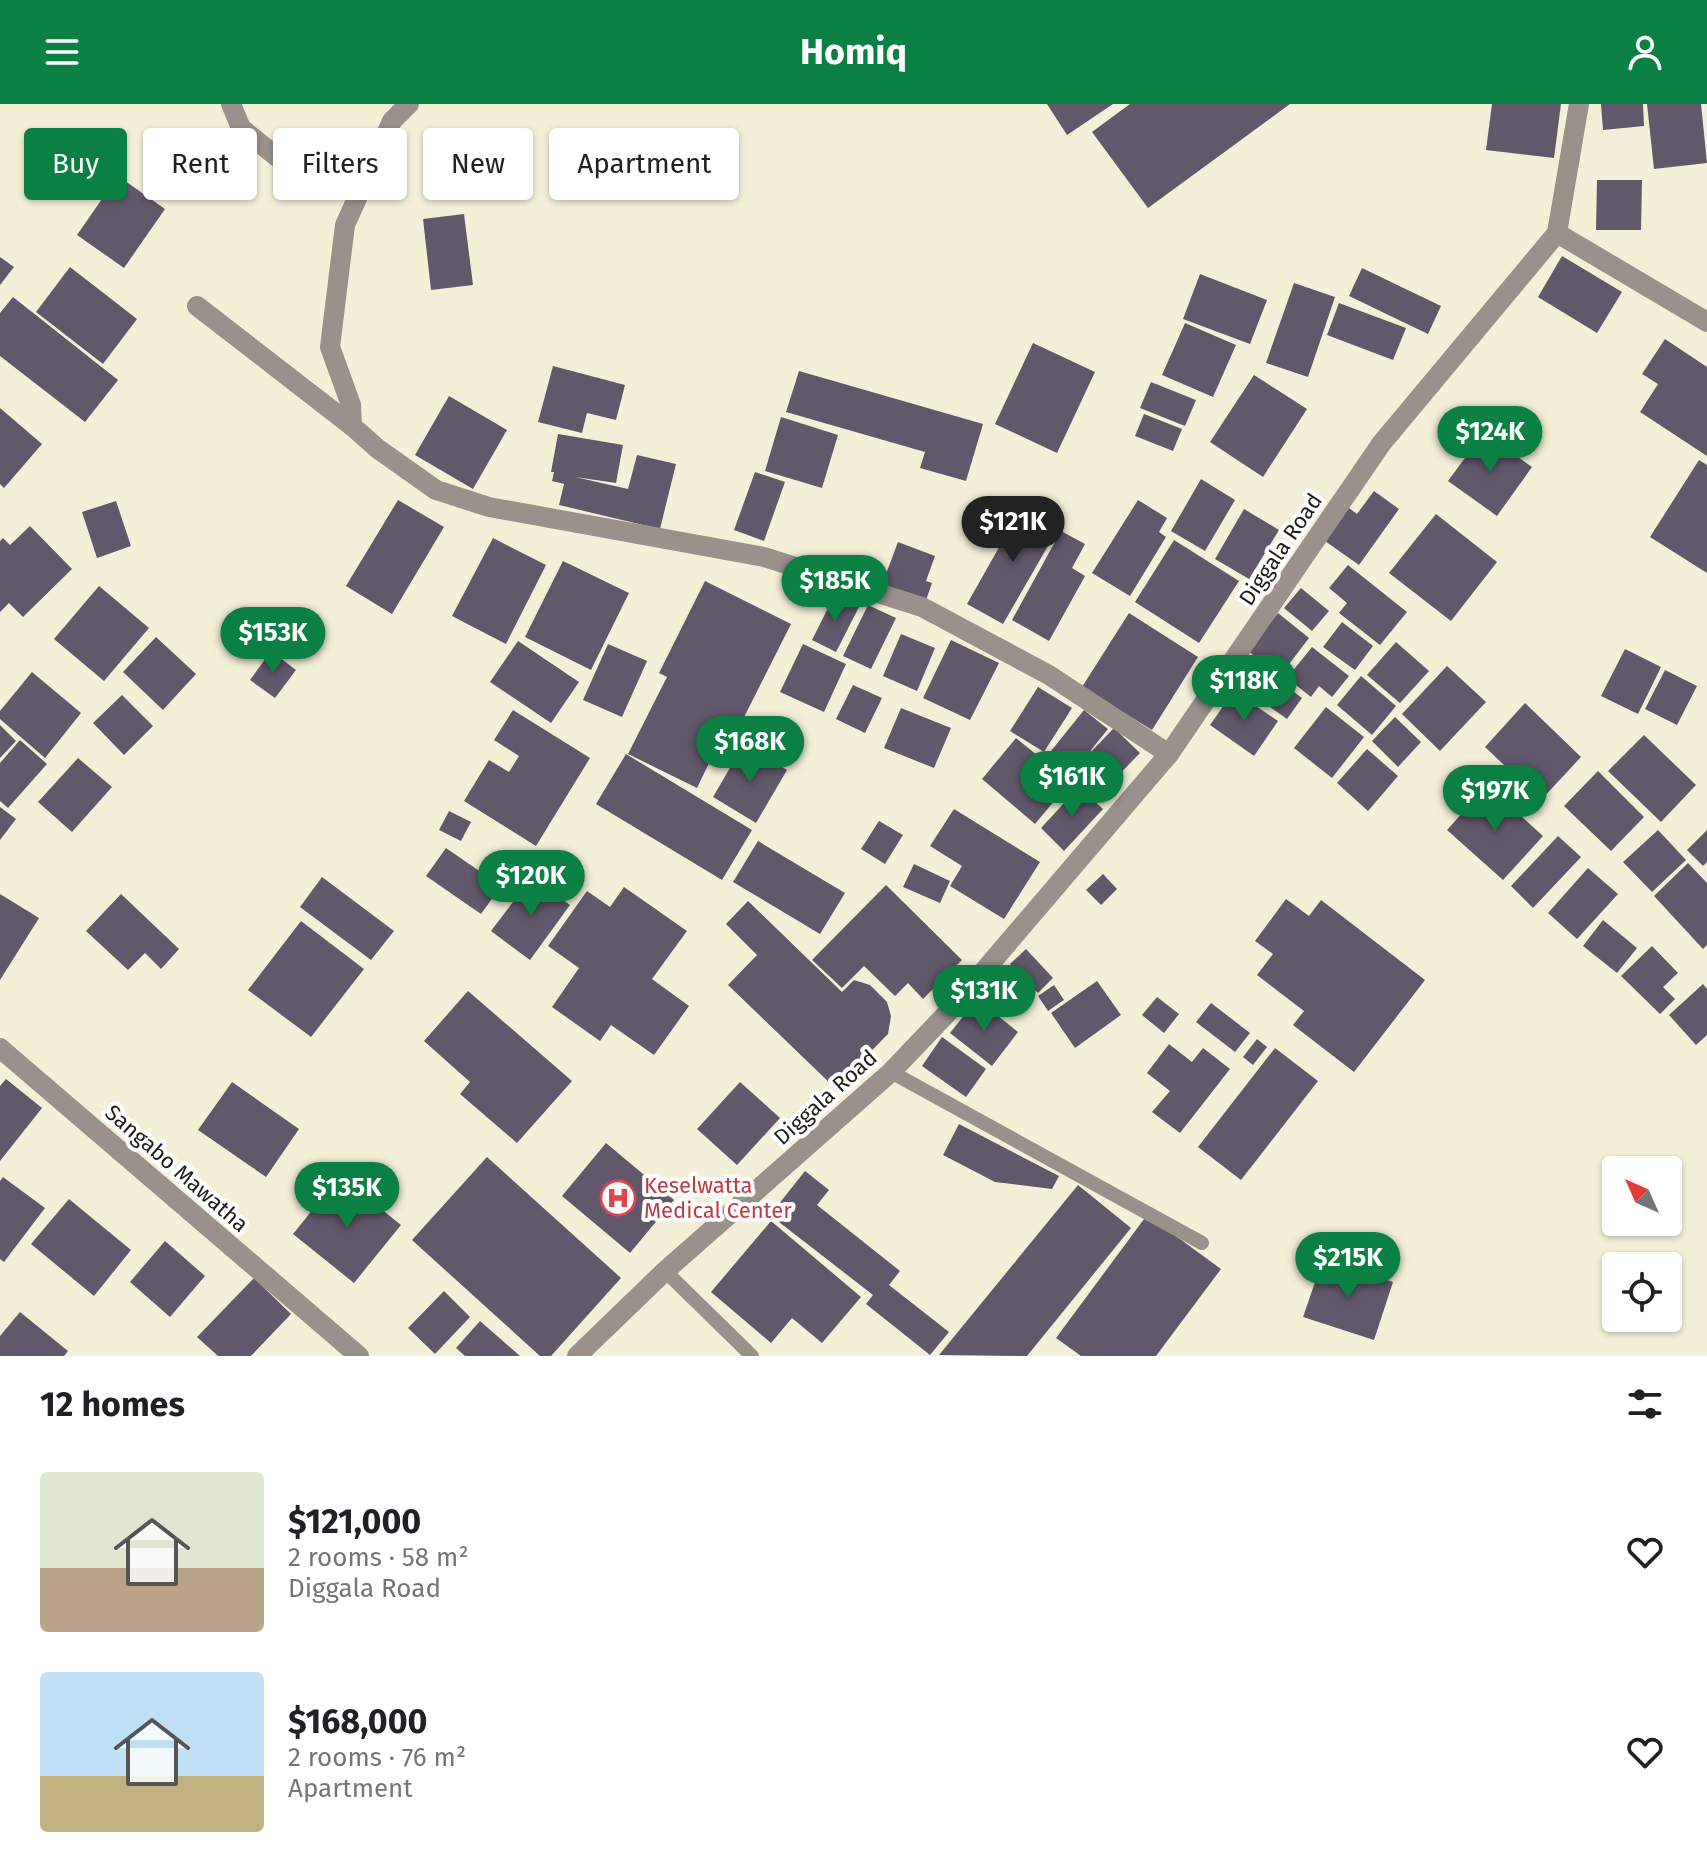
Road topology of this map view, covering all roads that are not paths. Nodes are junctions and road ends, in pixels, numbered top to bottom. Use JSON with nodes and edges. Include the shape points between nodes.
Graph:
{"nodes":[{"id":1,"x":231,"y":104,"type":"edge"},
{"id":2,"x":409,"y":104,"type":"edge"},
{"id":3,"x":1579,"y":104,"type":"edge"},
{"id":4,"x":389,"y":128,"type":"edge"},
{"id":5,"x":273,"y":154,"type":"edge"},
{"id":6,"x":356,"y":200,"type":"edge"},
{"id":7,"x":1557,"y":233,"type":"junction"},
{"id":8,"x":197,"y":306,"type":"dead end"},
{"id":9,"x":1707,"y":322,"type":"edge"},
{"id":10,"x":352,"y":426,"type":"junction"},
{"id":11,"x":1169,"y":754,"type":"junction"},
{"id":12,"x":0,"y":1048,"type":"edge"},
{"id":13,"x":891,"y":1072,"type":"junction"},
{"id":14,"x":1202,"y":1243,"type":"dead end"},
{"id":15,"x":665,"y":1271,"type":"junction"},
{"id":16,"x":359,"y":1356,"type":"edge"},
{"id":17,"x":577,"y":1356,"type":"edge"},
{"id":18,"x":752,"y":1356,"type":"edge"}],
"edges":[{"from":1,"to":5,"type":"street","via":[[241,128]]},
{"from":2,"to":4,"type":"street"},
{"from":3,"to":7,"type":"street"},
{"from":6,"to":10,"type":"street","via":[[345,225],[330,347],[351,405]]},
{"from":7,"to":9,"type":"street"},
{"from":7,"to":11,"type":"street","name":"Diggala Road","via":[[1381,444]]},
{"from":8,"to":10,"type":"street"},
{"from":10,"to":11,"type":"street","via":[[436,490],[489,507],[764,557],[922,607],[1049,675]]},
{"from":11,"to":13,"type":"street","name":"Diggala Road"},
{"from":12,"to":16,"type":"street","name":"Sangabo Mawatha"},
{"from":13,"to":14,"type":"lane"},
{"from":13,"to":15,"type":"street","name":"Diggala Road"},
{"from":15,"to":17,"type":"street","name":"Diggala Road"},
{"from":15,"to":18,"type":"lane"}]}
